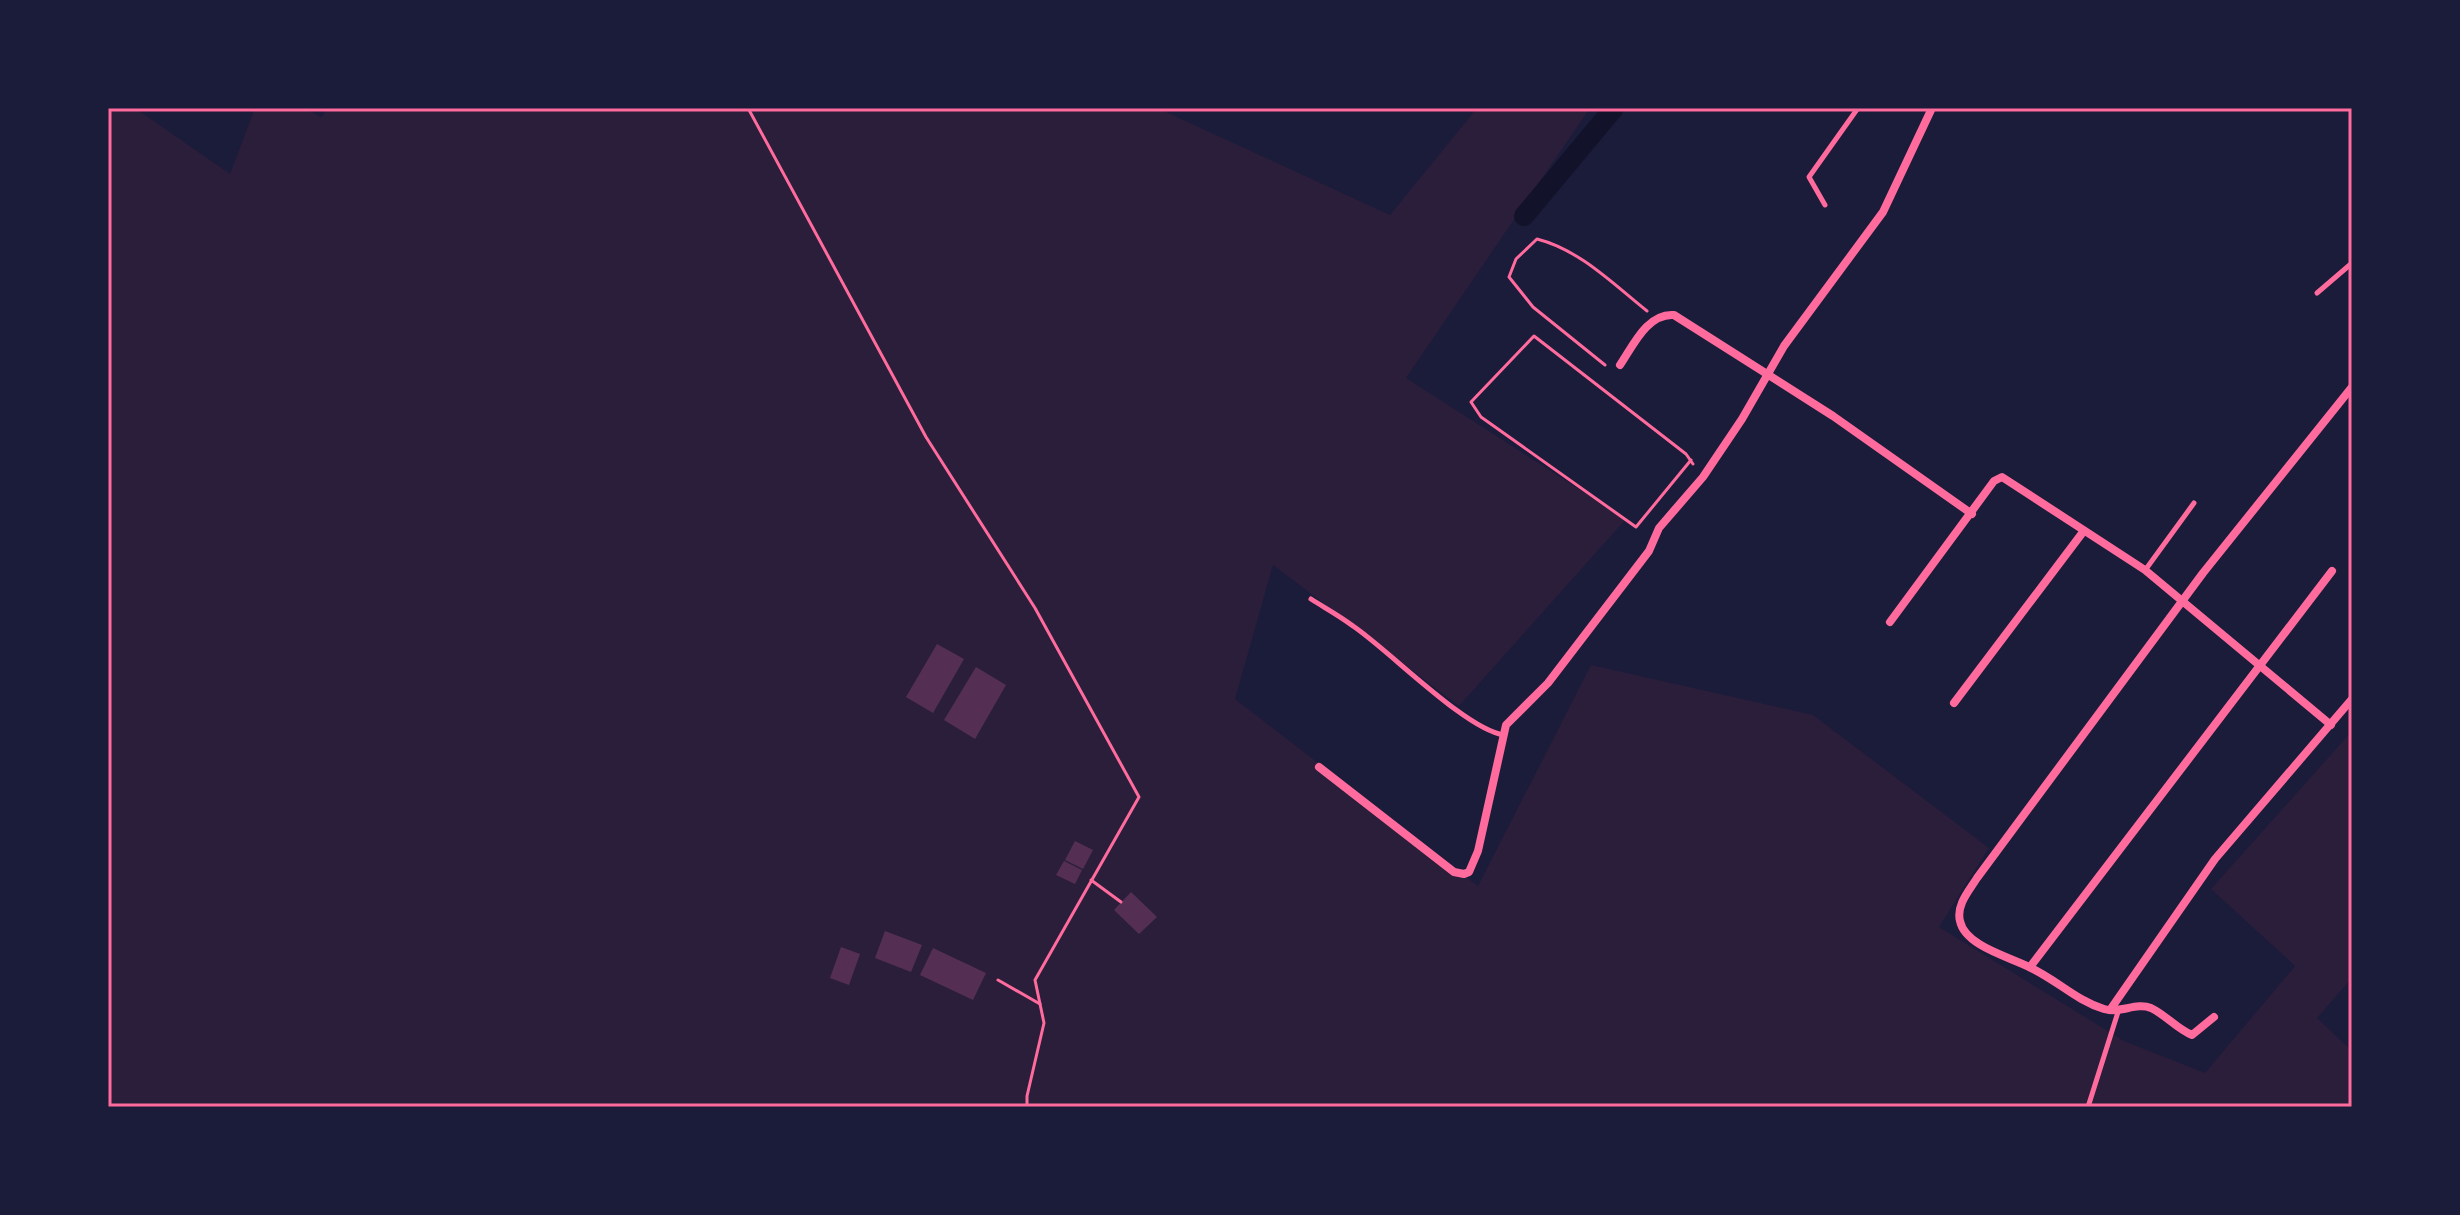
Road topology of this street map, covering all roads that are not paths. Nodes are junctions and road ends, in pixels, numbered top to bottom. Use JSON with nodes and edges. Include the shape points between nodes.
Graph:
{"nodes":[{"id":1,"x":1858,"y":108,"type":"edge"},
{"id":2,"x":1932,"y":108,"type":"edge"},
{"id":3,"x":1825,"y":205,"type":"dead end"},
{"id":4,"x":2352,"y":263,"type":"edge"},
{"id":5,"x":2317,"y":293,"type":"dead end"},
{"id":6,"x":1620,"y":365,"type":"road end"},
{"id":7,"x":1768,"y":376,"type":"junction"},
{"id":8,"x":2352,"y":387,"type":"edge"},
{"id":9,"x":2194,"y":503,"type":"dead end"},
{"id":10,"x":1972,"y":514,"type":"junction"},
{"id":11,"x":2083,"y":532,"type":"junction"},
{"id":12,"x":2145,"y":570,"type":"junction"},
{"id":13,"x":2332,"y":571,"type":"dead end"},
{"id":14,"x":2180,"y":598,"type":"junction"},
{"id":15,"x":1311,"y":599,"type":"dead end"},
{"id":16,"x":1890,"y":622,"type":"dead end"},
{"id":17,"x":2261,"y":665,"type":"junction"},
{"id":18,"x":2352,"y":699,"type":"edge"},
{"id":19,"x":1954,"y":703,"type":"dead end"},
{"id":20,"x":2331,"y":725,"type":"junction"},
{"id":21,"x":1504,"y":735,"type":"junction"},
{"id":22,"x":1319,"y":767,"type":"dead end"},
{"id":23,"x":2030,"y":967,"type":"junction"},
{"id":24,"x":2114,"y":1011,"type":"junction"},
{"id":25,"x":2214,"y":1017,"type":"dead end"},
{"id":26,"x":2088,"y":1107,"type":"edge"}],
"edges":[{"from":1,"to":3,"type":"lane","via":[[1809,177]]},
{"from":2,"to":7,"type":"street","via":[[1883,212],[1784,346]]},
{"from":4,"to":5,"type":"lane"},
{"from":6,"to":7,"type":"street","via":[[1644,329],[1656,318],[1674,315]]},
{"from":7,"to":10,"type":"street"},
{"from":7,"to":21,"type":"street","via":[[1703,477],[1659,528],[1649,551],[1548,683],[1511,718]]},
{"from":8,"to":14,"type":"street"},
{"from":9,"to":12,"type":"lane"},
{"from":10,"to":11,"type":"street","via":[[2002,477]]},
{"from":10,"to":16,"type":"street"},
{"from":11,"to":12,"type":"street"},
{"from":11,"to":19,"type":"street"},
{"from":12,"to":14,"type":"street"},
{"from":13,"to":17,"type":"street"},
{"from":14,"to":17,"type":"street"},
{"from":14,"to":23,"type":"street","via":[[1959,906],[1967,935]]},
{"from":15,"to":21,"type":"lane","via":[[1354,626],[1485,730]]},
{"from":17,"to":20,"type":"street"},
{"from":17,"to":23,"type":"street"},
{"from":18,"to":20,"type":"street"},
{"from":20,"to":24,"type":"street","via":[[2215,859]]},
{"from":21,"to":22,"type":"street","via":[[1478,851],[1464,874],[1454,872]]},
{"from":23,"to":24,"type":"street","via":[[2079,999]]},
{"from":24,"to":25,"type":"street","via":[[2149,1007],[2192,1035]]},
{"from":24,"to":26,"type":"lane"}]}
